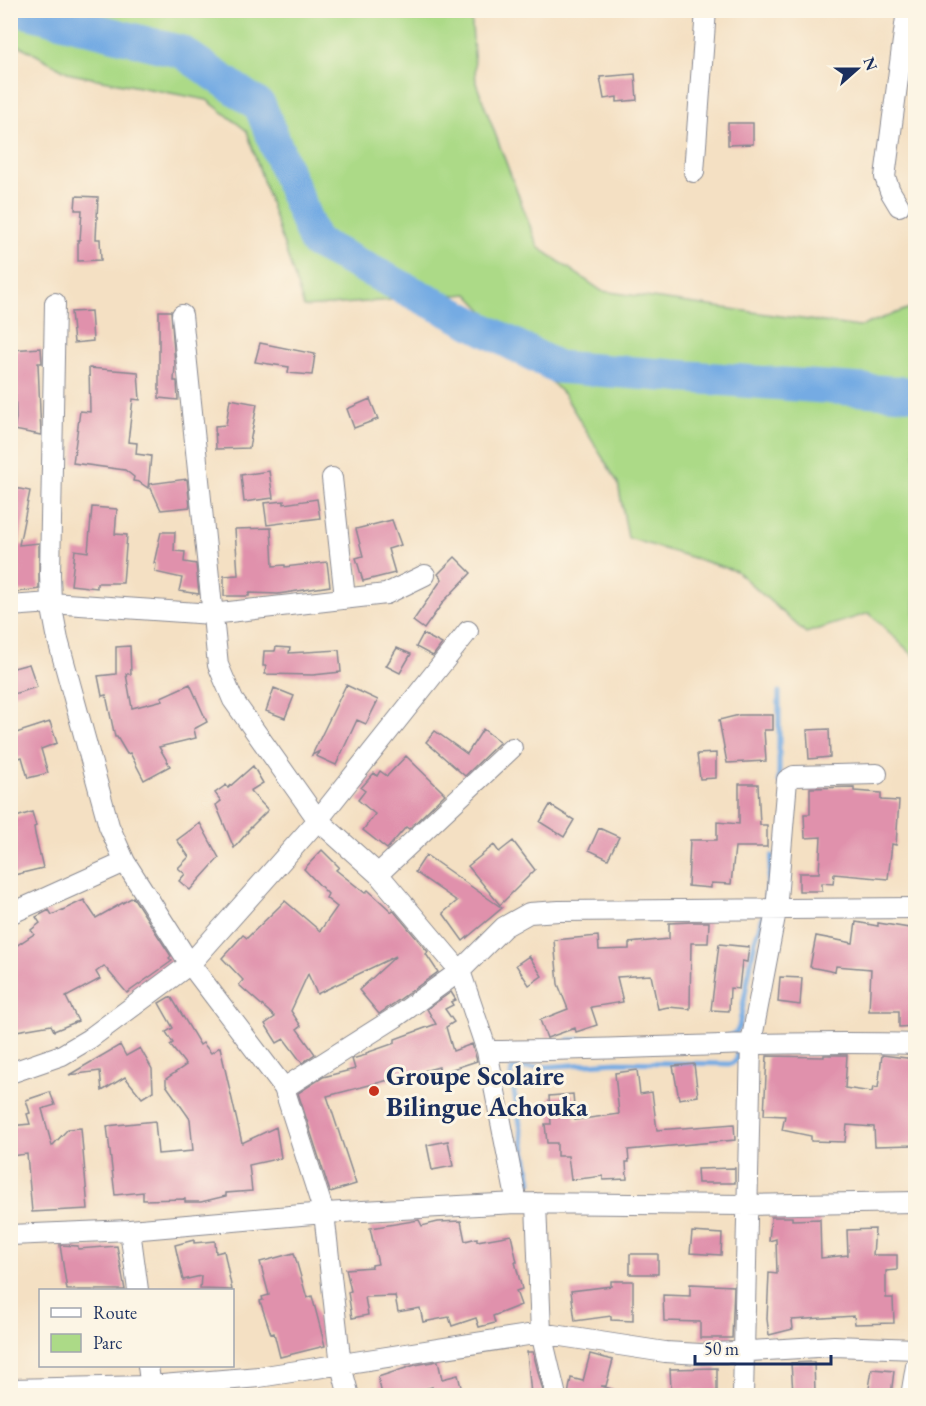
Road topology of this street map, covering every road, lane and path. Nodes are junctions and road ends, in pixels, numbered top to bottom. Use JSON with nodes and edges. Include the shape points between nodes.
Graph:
{"nodes":[{"id":1,"x":706,"y":10,"type":"edge"},
{"id":2,"x":907,"y":10,"type":"edge"},
{"id":3,"x":694,"y":172,"type":"dead end"},
{"id":4,"x":899,"y":206,"type":"dead end"},
{"id":5,"x":54,"y":303,"type":"dead end"},
{"id":6,"x":182,"y":315,"type":"dead end"},
{"id":7,"x":332,"y":478,"type":"dead end"},
{"id":8,"x":426,"y":575,"type":"dead end"},
{"id":9,"x":345,"y":598,"type":"junction"},
{"id":10,"x":51,"y":603,"type":"junction"},
{"id":11,"x":10,"y":606,"type":"edge"},
{"id":12,"x":212,"y":614,"type":"junction"},
{"id":13,"x":468,"y":631,"type":"dead end"},
{"id":14,"x":512,"y":748,"type":"dead end"},
{"id":15,"x":877,"y":774,"type":"dead end"},
{"id":16,"x":318,"y":820,"type":"junction"},
{"id":17,"x":125,"y":862,"type":"junction"},
{"id":18,"x":378,"y":874,"type":"junction"},
{"id":19,"x":915,"y":908,"type":"edge"},
{"id":20,"x":776,"y":911,"type":"junction"},
{"id":21,"x":10,"y":914,"type":"edge"},
{"id":22,"x":190,"y":964,"type":"junction"},
{"id":23,"x":460,"y":970,"type":"junction"},
{"id":24,"x":751,"y":1043,"type":"junction"},
{"id":25,"x":915,"y":1044,"type":"edge"},
{"id":26,"x":487,"y":1052,"type":"junction"},
{"id":27,"x":10,"y":1073,"type":"edge"},
{"id":28,"x":284,"y":1088,"type":"junction"},
{"id":29,"x":915,"y":1202,"type":"edge"},
{"id":30,"x":526,"y":1203,"type":"junction"},
{"id":31,"x":747,"y":1205,"type":"junction"},
{"id":32,"x":324,"y":1213,"type":"junction"},
{"id":33,"x":130,"y":1230,"type":"junction"},
{"id":34,"x":10,"y":1235,"type":"edge"},
{"id":35,"x":138,"y":1289,"type":"edge"},
{"id":36,"x":541,"y":1333,"type":"junction"},
{"id":37,"x":915,"y":1349,"type":"edge"},
{"id":38,"x":744,"y":1352,"type":"junction"},
{"id":39,"x":341,"y":1365,"type":"junction"},
{"id":40,"x":915,"y":1366,"type":"edge"},
{"id":41,"x":148,"y":1367,"type":"edge"},
{"id":42,"x":10,"y":1389,"type":"edge"},
{"id":43,"x":151,"y":1391,"type":"edge"},
{"id":44,"x":349,"y":1395,"type":"edge"},
{"id":45,"x":556,"y":1395,"type":"edge"},
{"id":46,"x":743,"y":1395,"type":"edge"},
{"id":47,"x":911,"y":1395,"type":"edge"}],
"edges":[{"from":1,"to":3,"type":"street"},
{"from":2,"to":4,"type":"street","via":[[885,177]]},
{"from":5,"to":10,"type":"street"},
{"from":6,"to":12,"type":"street"},
{"from":7,"to":9,"type":"street"},
{"from":8,"to":9,"type":"street","via":[[386,594]]},
{"from":9,"to":12,"type":"street"},
{"from":10,"to":11,"type":"street"},
{"from":10,"to":12,"type":"street"},
{"from":10,"to":17,"type":"street","via":[[57,640],[109,826]]},
{"from":12,"to":16,"type":"street","via":[[218,665],[233,700]]},
{"from":13,"to":16,"type":"street"},
{"from":14,"to":18,"type":"street"},
{"from":15,"to":20,"type":"street","via":[[794,776],[787,780]]},
{"from":16,"to":18,"type":"street"},
{"from":16,"to":22,"type":"street"},
{"from":17,"to":21,"type":"street"},
{"from":17,"to":22,"type":"street"},
{"from":18,"to":23,"type":"street"},
{"from":19,"to":20,"type":"street"},
{"from":20,"to":23,"type":"street","via":[[529,913],[504,927]]},
{"from":20,"to":24,"type":"street"},
{"from":22,"to":27,"type":"street","via":[[89,1039],[62,1055]]},
{"from":22,"to":28,"type":"street"},
{"from":23,"to":26,"type":"street"},
{"from":23,"to":28,"type":"street","via":[[396,1017]]},
{"from":24,"to":25,"type":"street"},
{"from":24,"to":26,"type":"street"},
{"from":24,"to":31,"type":"street"},
{"from":26,"to":30,"type":"street"},
{"from":28,"to":32,"type":"street"},
{"from":29,"to":31,"type":"street"},
{"from":30,"to":31,"type":"street"},
{"from":30,"to":32,"type":"street"},
{"from":30,"to":36,"type":"street"},
{"from":31,"to":38,"type":"street"},
{"from":32,"to":33,"type":"street"},
{"from":32,"to":39,"type":"street"},
{"from":33,"to":34,"type":"street"},
{"from":33,"to":35,"type":"street"},
{"from":36,"to":38,"type":"street","via":[[666,1352]]},
{"from":36,"to":39,"type":"street"},
{"from":36,"to":45,"type":"street"},
{"from":37,"to":38,"type":"street","via":[[834,1346]]},
{"from":38,"to":46,"type":"street"},
{"from":39,"to":43,"type":"street"},
{"from":39,"to":44,"type":"street"},
{"from":40,"to":47,"type":"street"},
{"from":41,"to":43,"type":"street"},
{"from":42,"to":43,"type":"street"}]}
